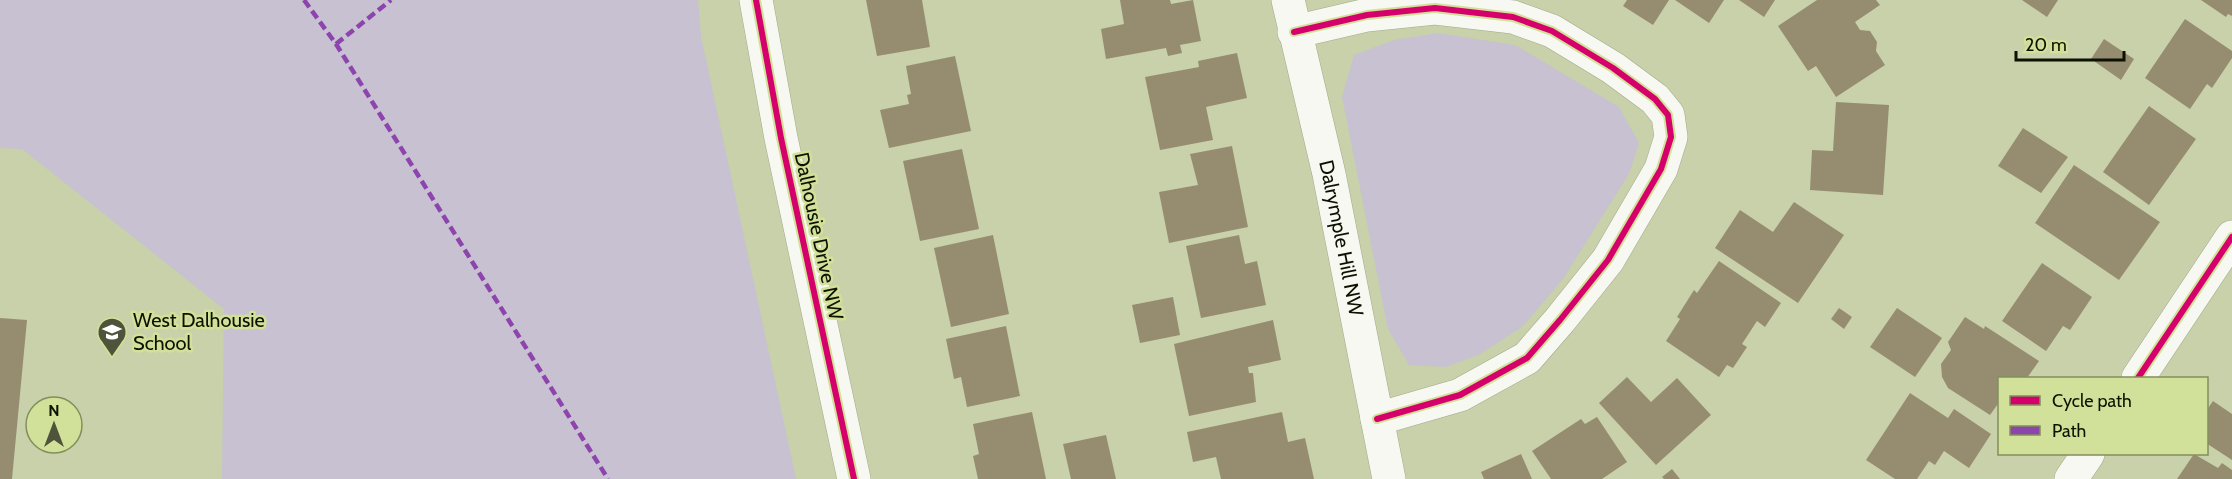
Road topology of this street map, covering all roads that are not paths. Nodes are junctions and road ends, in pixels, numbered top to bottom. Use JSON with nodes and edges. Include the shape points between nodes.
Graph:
{"nodes":[{"id":1,"x":756,"y":0,"type":"edge"},
{"id":2,"x":1288,"y":0,"type":"edge"},
{"id":3,"x":1294,"y":32,"type":"junction"},
{"id":4,"x":2232,"y":237,"type":"edge"},
{"id":5,"x":2139,"y":377,"type":"edge"},
{"id":6,"x":1377,"y":419,"type":"junction"},
{"id":7,"x":2087,"y":455,"type":"edge"},
{"id":8,"x":854,"y":479,"type":"edge"},
{"id":9,"x":1389,"y":479,"type":"edge"},
{"id":10,"x":2071,"y":479,"type":"edge"}],
"edges":[{"from":1,"to":8,"type":"street","name":"Dalhousie Drive NW","via":[[781,138]]},
{"from":2,"to":3,"type":"street","name":"Dalrymple Hill NW"},
{"from":3,"to":6,"type":"street","name":"Dalrymple Hill NW","via":[[1329,174]]},
{"from":3,"to":6,"type":"street","via":[[1367,15],[1435,8],[1513,16],[1552,31],[1613,68],[1654,99],[1668,115],[1671,137],[1661,169],[1608,260],[1527,358],[1460,395]]},
{"from":4,"to":5,"type":"street"},
{"from":6,"to":9,"type":"street","name":"Dalrymple Hill NW"},
{"from":7,"to":10,"type":"street"}]}
